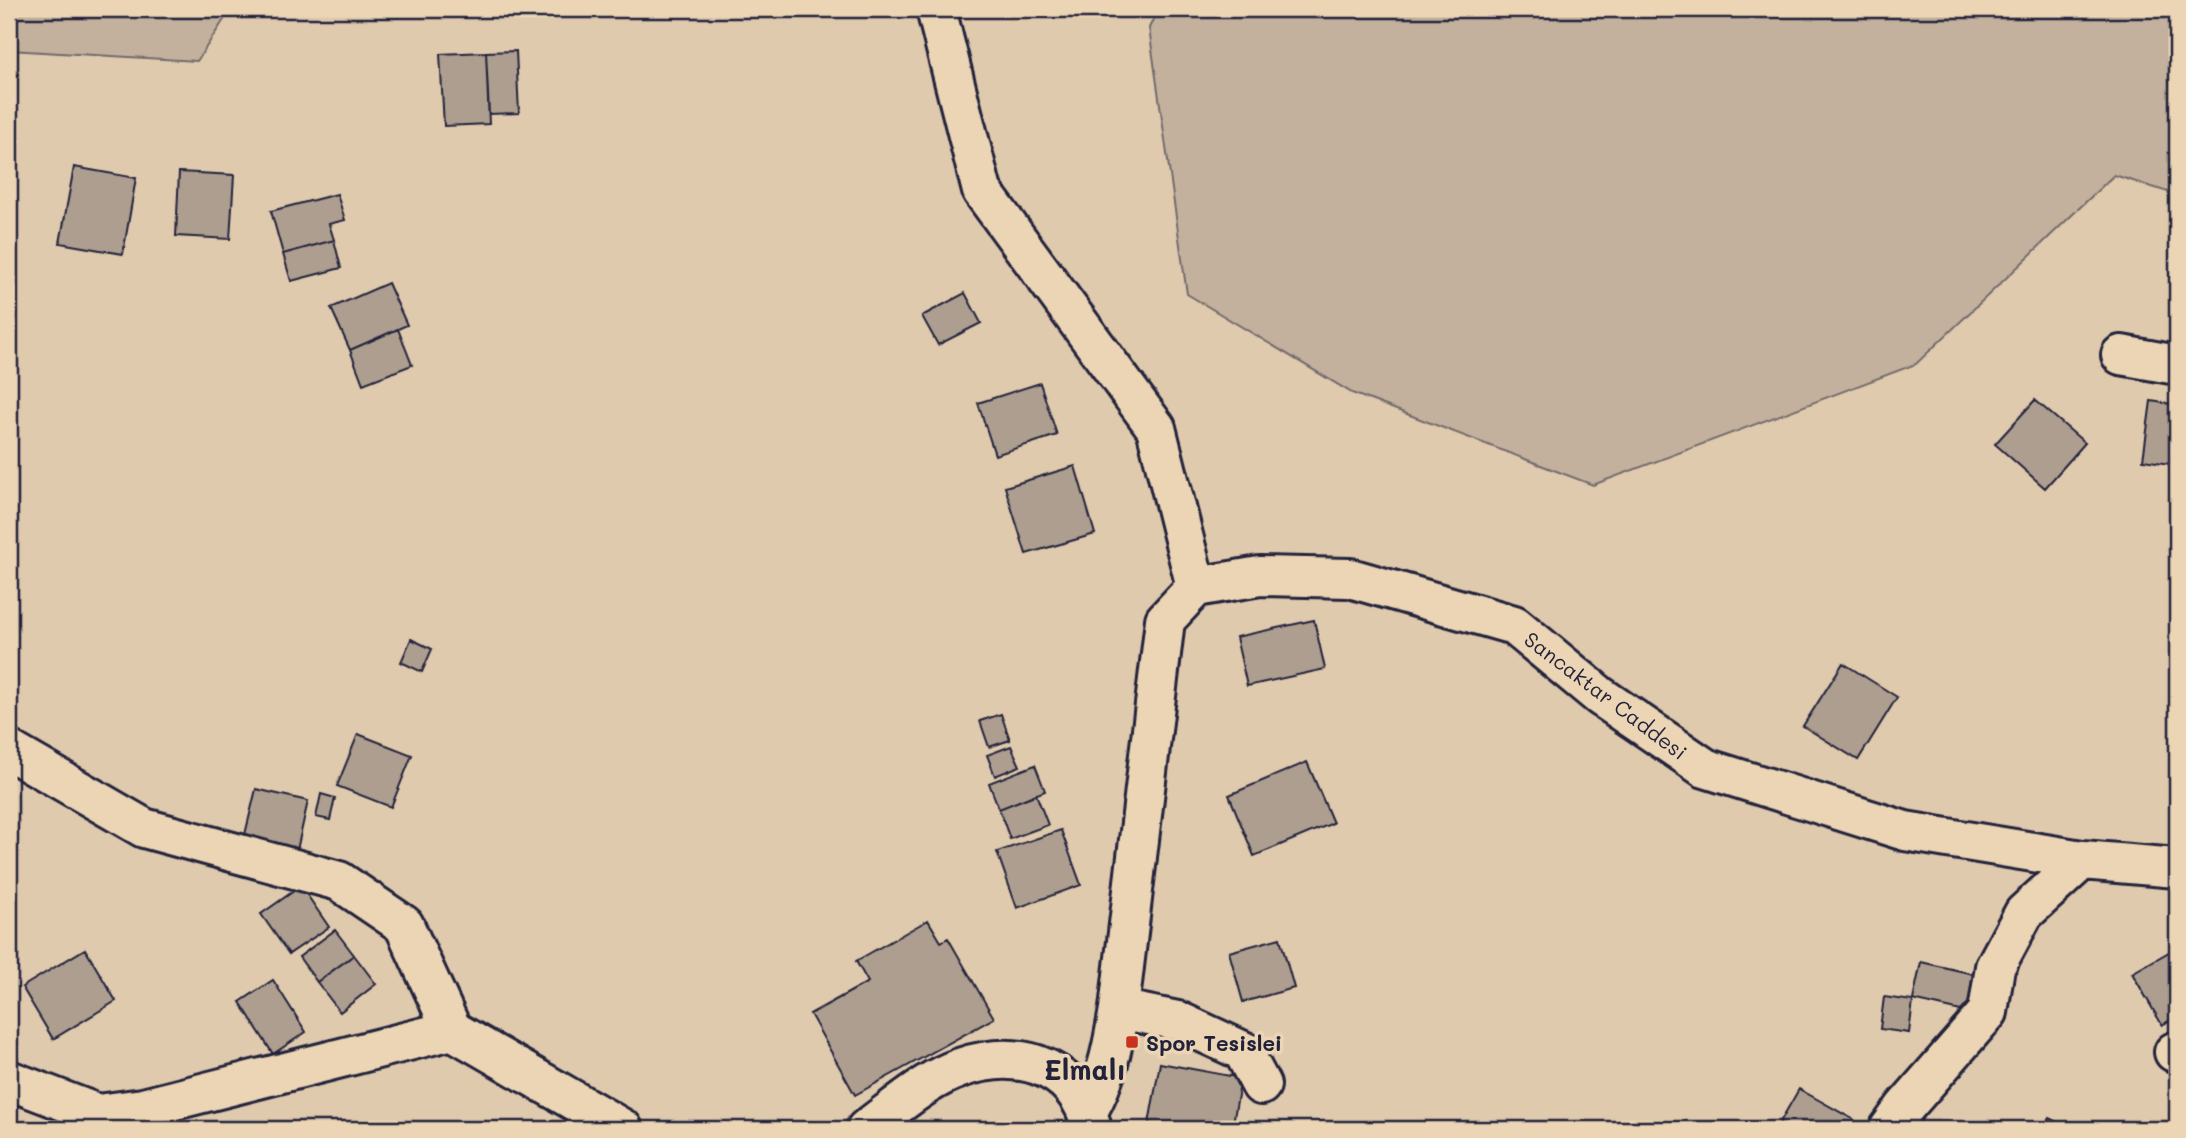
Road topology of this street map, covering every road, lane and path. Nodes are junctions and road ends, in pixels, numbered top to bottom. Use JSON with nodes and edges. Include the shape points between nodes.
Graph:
{"nodes":[{"id":1,"x":936,"y":9,"type":"edge"},
{"id":2,"x":2122,"y":355,"type":"dead end"},
{"id":3,"x":2177,"y":365,"type":"edge"},
{"id":4,"x":1196,"y":587,"type":"junction"},
{"id":5,"x":9,"y":750,"type":"edge"},
{"id":6,"x":2082,"y":860,"type":"junction"},
{"id":7,"x":2177,"y":868,"type":"edge"},
{"id":8,"x":1119,"y":1009,"type":"junction"},
{"id":9,"x":452,"y":1030,"type":"junction"},
{"id":10,"x":9,"y":1080,"type":"edge"},
{"id":11,"x":1261,"y":1085,"type":"dead end"},
{"id":12,"x":1090,"y":1120,"type":"edge"},
{"id":13,"x":623,"y":1129,"type":"edge"},
{"id":14,"x":866,"y":1129,"type":"edge"},
{"id":15,"x":1889,"y":1129,"type":"edge"}],
"edges":[{"from":1,"to":4,"type":"street","via":[[982,191],[1156,428]]},
{"from":2,"to":3,"type":"street"},
{"from":4,"to":6,"type":"street","name":"Sancaktar Caddesi","via":[[1260,576],[1350,578],[1514,625],[1600,696],[1704,768],[1905,831]]},
{"from":4,"to":8,"type":"street","via":[[1165,620]]},
{"from":5,"to":9,"type":"street","via":[[144,828],[339,881],[404,925]]},
{"from":6,"to":7,"type":"street","name":"Sancaktar Caddesi"},
{"from":6,"to":15,"type":"street","via":[[2024,912],[1995,967],[1988,1012]]},
{"from":8,"to":11,"type":"street","via":[[1178,1021],[1243,1051]]},
{"from":8,"to":12,"type":"street"},
{"from":9,"to":10,"type":"street","via":[[143,1108],[98,1114]]},
{"from":9,"to":13,"type":"street"},
{"from":12,"to":14,"type":"street","via":[[1072,1087],[1054,1072],[1029,1061],[1005,1059],[949,1072]]}]}
